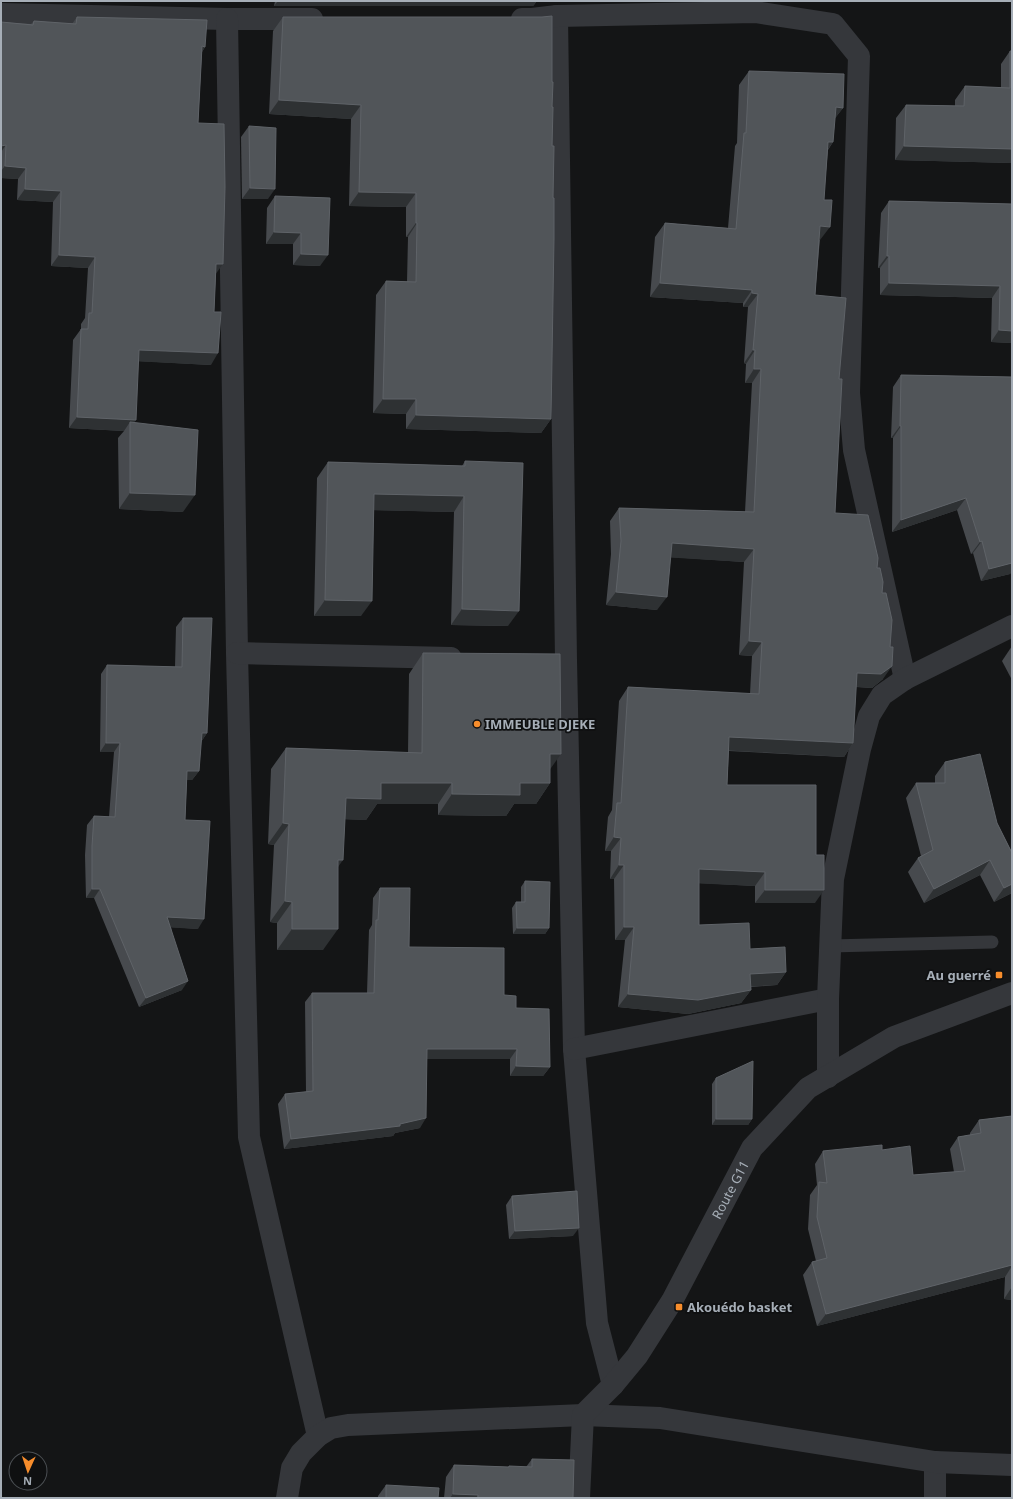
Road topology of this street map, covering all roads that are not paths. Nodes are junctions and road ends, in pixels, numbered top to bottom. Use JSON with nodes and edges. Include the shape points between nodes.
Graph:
{"nodes":[{"id":1,"x":1,"y":14,"type":"edge"},
{"id":2,"x":557,"y":16,"type":"junction"},
{"id":3,"x":328,"y":18,"type":"edge"},
{"id":4,"x":500,"y":18,"type":"edge"},
{"id":5,"x":227,"y":19,"type":"junction"},
{"id":6,"x":1012,"y":626,"type":"edge"},
{"id":7,"x":237,"y":654,"type":"junction"},
{"id":8,"x":472,"y":658,"type":"edge"},
{"id":9,"x":905,"y":680,"type":"junction"},
{"id":10,"x":992,"y":942,"type":"dead end"},
{"id":11,"x":830,"y":946,"type":"junction"},
{"id":12,"x":1012,"y":993,"type":"edge"},
{"id":13,"x":828,"y":999,"type":"junction"},
{"id":14,"x":574,"y":1049,"type":"junction"},
{"id":15,"x":828,"y":1077,"type":"junction"},
{"id":16,"x":614,"y":1385,"type":"junction"},
{"id":17,"x":583,"y":1416,"type":"junction"},
{"id":18,"x":318,"y":1436,"type":"junction"},
{"id":19,"x":935,"y":1462,"type":"junction"},
{"id":20,"x":1012,"y":1465,"type":"edge"},
{"id":21,"x":287,"y":1498,"type":"edge"},
{"id":22,"x":579,"y":1498,"type":"edge"},
{"id":23,"x":935,"y":1498,"type":"edge"}],
"edges":[{"from":1,"to":5,"type":"street"},
{"from":2,"to":4,"type":"street","via":[[532,19]]},
{"from":2,"to":9,"type":"street","via":[[756,12],[833,24],[859,56],[849,393],[854,450]]},
{"from":2,"to":14,"type":"street","via":[[558,660]]},
{"from":3,"to":5,"type":"street"},
{"from":5,"to":7,"type":"street"},
{"from":6,"to":9,"type":"street"},
{"from":7,"to":8,"type":"street"},
{"from":7,"to":18,"type":"street","via":[[249,1137]]},
{"from":9,"to":11,"type":"street","via":[[882,695],[869,716],[833,879]]},
{"from":10,"to":11,"type":"lane"},
{"from":11,"to":13,"type":"street"},
{"from":12,"to":15,"type":"street","name":"Route G11","via":[[894,1037]]},
{"from":13,"to":14,"type":"street"},
{"from":13,"to":15,"type":"street"},
{"from":14,"to":16,"type":"street","via":[[597,1323]]},
{"from":15,"to":16,"type":"street","name":"Route G11","via":[[808,1088],[752,1148],[678,1291],[638,1356]]},
{"from":16,"to":17,"type":"street","name":"Route G11"},
{"from":17,"to":18,"type":"street","via":[[348,1425],[331,1428]]},
{"from":17,"to":19,"type":"street","via":[[660,1418]]},
{"from":17,"to":22,"type":"street"},
{"from":18,"to":21,"type":"street","via":[[301,1453],[292,1468]]},
{"from":19,"to":20,"type":"street"},
{"from":19,"to":23,"type":"street"}]}
